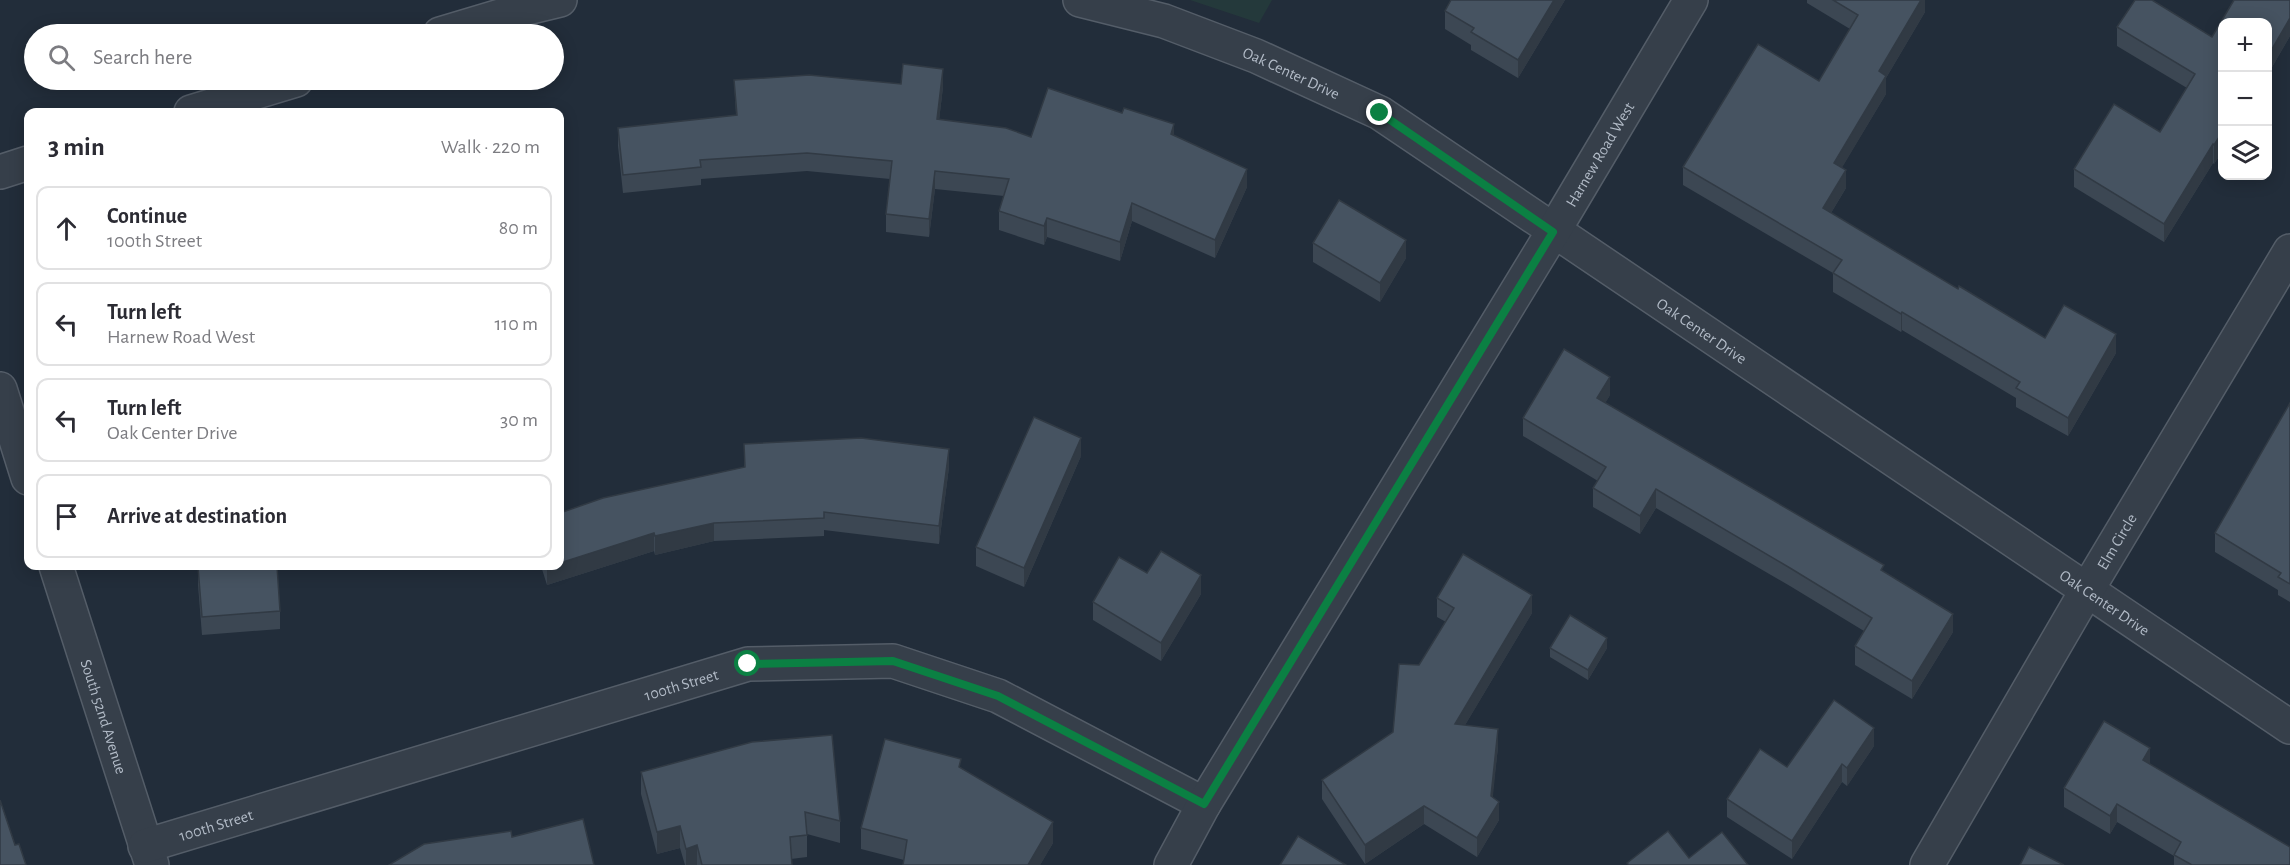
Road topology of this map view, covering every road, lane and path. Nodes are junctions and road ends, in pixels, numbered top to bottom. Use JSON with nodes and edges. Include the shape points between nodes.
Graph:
{"nodes":[{"id":1,"x":560,"y":0,"type":"edge"},
{"id":2,"x":1080,"y":0,"type":"edge"},
{"id":3,"x":1691,"y":0,"type":"edge"},
{"id":4,"x":473,"y":24,"type":"edge"},
{"id":5,"x":263,"y":90,"type":"edge"},
{"id":6,"x":203,"y":108,"type":"edge"},
{"id":7,"x":24,"y":164,"type":"edge"},
{"id":8,"x":0,"y":172,"type":"edge"},
{"id":9,"x":1553,"y":232,"type":"junction"},
{"id":10,"x":2290,"y":251,"type":"edge"},
{"id":11,"x":0,"y":389,"type":"edge"},
{"id":12,"x":24,"y":465,"type":"edge"},
{"id":13,"x":57,"y":570,"type":"edge"},
{"id":14,"x":2087,"y":590,"type":"junction"},
{"id":15,"x":2290,"y":727,"type":"edge"},
{"id":16,"x":1204,"y":804,"type":"junction"},
{"id":17,"x":149,"y":855,"type":"edge"},
{"id":18,"x":1171,"y":865,"type":"edge"},
{"id":19,"x":1927,"y":865,"type":"edge"}],
"edges":[{"from":1,"to":4,"type":"street"},
{"from":2,"to":9,"type":"street","name":"Oak Center Drive","via":[[1164,21],[1215,40],[1380,113]]},
{"from":3,"to":9,"type":"street","name":"Harnew Road West"},
{"from":5,"to":6,"type":"street"},
{"from":7,"to":8,"type":"street"},
{"from":9,"to":14,"type":"street","name":"Oak Center Drive"},
{"from":9,"to":16,"type":"street","name":"Harnew Road West"},
{"from":10,"to":14,"type":"street","name":"Elm Circle"},
{"from":11,"to":12,"type":"street"},
{"from":13,"to":17,"type":"street","name":"South 52nd Avenue"},
{"from":14,"to":15,"type":"street","name":"Oak Center Drive"},
{"from":14,"to":19,"type":"street","name":"Elm Circle"},
{"from":16,"to":17,"type":"street","name":"100th Street","via":[[998,696],[893,661],[748,664]]},
{"from":16,"to":18,"type":"street","name":"Harnew Road West"}]}
